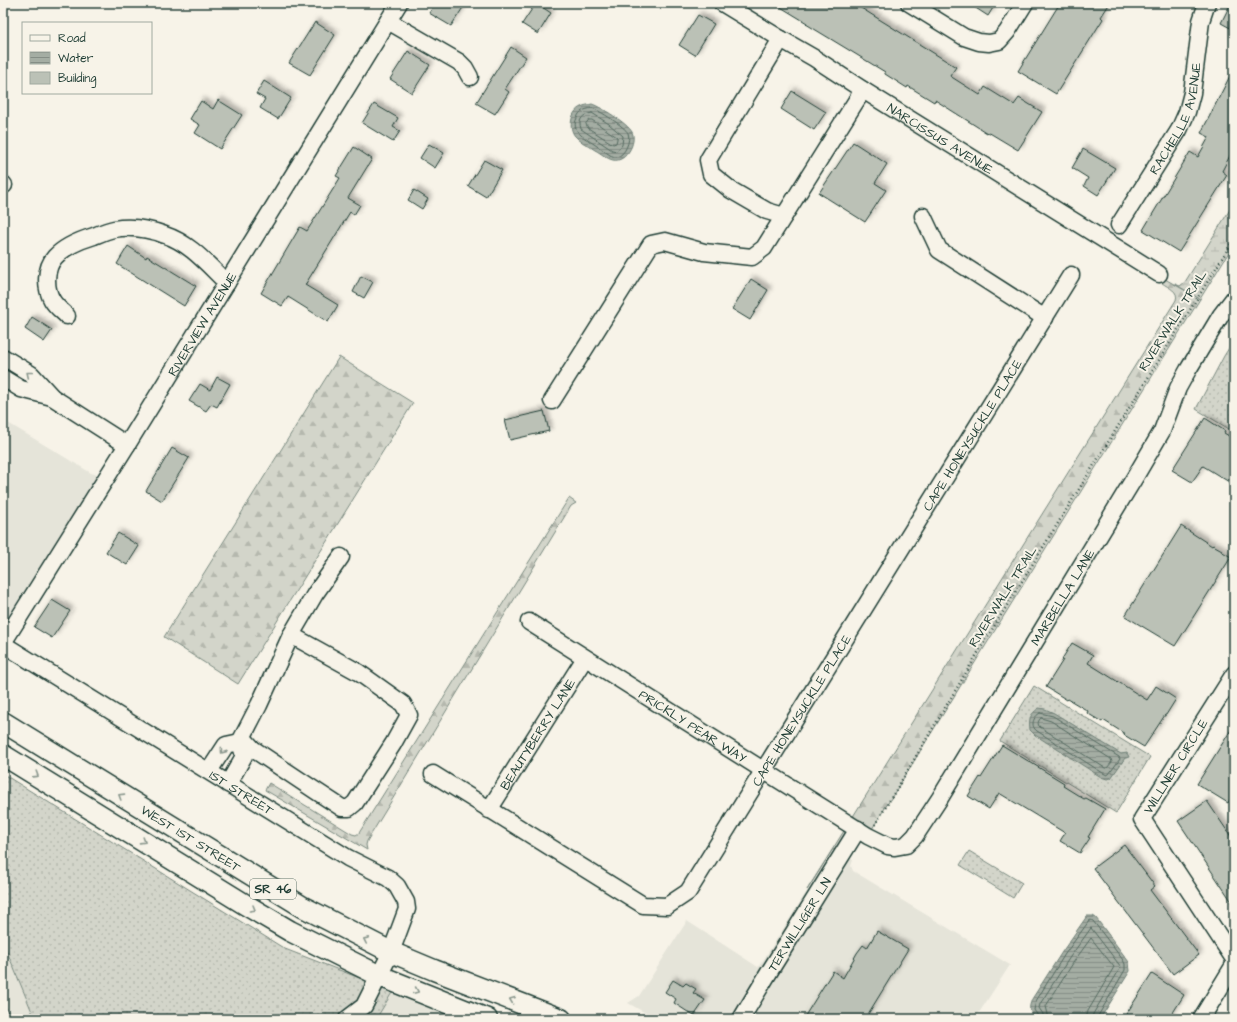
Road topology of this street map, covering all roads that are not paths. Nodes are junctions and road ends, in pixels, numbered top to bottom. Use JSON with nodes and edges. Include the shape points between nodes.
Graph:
{"nodes":[{"id":1,"x":399,"y":3,"type":"edge"},
{"id":2,"x":722,"y":3,"type":"edge"},
{"id":3,"x":909,"y":3,"type":"edge"},
{"id":4,"x":1025,"y":3,"type":"edge"},
{"id":5,"x":1207,"y":3,"type":"edge"},
{"id":6,"x":388,"y":21,"type":"junction"},
{"id":7,"x":781,"y":40,"type":"junction"},
{"id":8,"x":470,"y":77,"type":"dead end"},
{"id":9,"x":863,"y":90,"type":"junction"},
{"id":10,"x":784,"y":216,"type":"junction"},
{"id":11,"x":923,"y":216,"type":"dead end"},
{"id":12,"x":1119,"y":225,"type":"dead end"},
{"id":13,"x":1160,"y":274,"type":"dead end"},
{"id":14,"x":1071,"y":275,"type":"dead end"},
{"id":15,"x":227,"y":283,"type":"junction"},
{"id":16,"x":1234,"y":298,"type":"edge"},
{"id":17,"x":67,"y":316,"type":"dead end"},
{"id":18,"x":1045,"y":318,"type":"junction"},
{"id":19,"x":3,"y":357,"type":"edge"},
{"id":20,"x":3,"y":378,"type":"edge"},
{"id":21,"x":52,"y":397,"type":"junction"},
{"id":22,"x":552,"y":401,"type":"dead end"},
{"id":23,"x":127,"y":445,"type":"junction"},
{"id":24,"x":341,"y":557,"type":"dead end"},
{"id":25,"x":529,"y":622,"type":"dead end"},
{"id":26,"x":291,"y":635,"type":"junction"},
{"id":27,"x":3,"y":643,"type":"edge"},
{"id":28,"x":585,"y":658,"type":"junction"},
{"id":29,"x":1234,"y":674,"type":"edge"},
{"id":30,"x":3,"y":722,"type":"edge"},
{"id":31,"x":242,"y":740,"type":"junction"},
{"id":32,"x":3,"y":755,"type":"edge"},
{"id":33,"x":762,"y":770,"type":"junction"},
{"id":34,"x":208,"y":771,"type":"junction"},
{"id":35,"x":433,"y":774,"type":"dead end"},
{"id":36,"x":228,"y":784,"type":"junction"},
{"id":37,"x":489,"y":810,"type":"junction"},
{"id":38,"x":863,"y":832,"type":"junction"},
{"id":39,"x":391,"y":952,"type":"junction"},
{"id":40,"x":1234,"y":959,"type":"edge"},
{"id":41,"x":1234,"y":965,"type":"edge"},
{"id":42,"x":380,"y":976,"type":"junction"},
{"id":43,"x":347,"y":1019,"type":"edge"},
{"id":44,"x":487,"y":1019,"type":"edge"},
{"id":45,"x":561,"y":1019,"type":"edge"},
{"id":46,"x":741,"y":1019,"type":"edge"},
{"id":47,"x":1201,"y":1019,"type":"edge"}],
"edges":[{"from":1,"to":6,"type":"street","name":"RIVERVIEW AVENUE"},
{"from":2,"to":7,"type":"street","name":"NARCISSUS AVENUE"},
{"from":3,"to":4,"type":"street","via":[[964,37],[989,43],[999,41]]},
{"from":5,"to":12,"type":"street","name":"RACHELLE AVENUE","via":[[1201,21],[1192,93],[1187,112],[1179,130]]},
{"from":6,"to":8,"type":"street","via":[[459,62]]},
{"from":6,"to":15,"type":"street","name":"RIVERVIEW AVENUE"},
{"from":7,"to":9,"type":"street","name":"NARCISSUS AVENUE"},
{"from":7,"to":10,"type":"street","via":[[708,160],[711,174],[731,190],[767,211]]},
{"from":9,"to":10,"type":"street"},
{"from":9,"to":13,"type":"street","name":"NARCISSUS AVENUE"},
{"from":10,"to":22,"type":"street","via":[[764,248],[752,257],[704,252],[665,241],[651,244]]},
{"from":11,"to":18,"type":"street","via":[[939,250]]},
{"from":14,"to":18,"type":"street","name":"CAPE HONEYSUCKLE PLACE"},
{"from":15,"to":17,"type":"street","via":[[195,252],[166,235],[143,229],[114,229],[73,244],[55,256],[50,264],[47,284],[50,295],[57,307]]},
{"from":15,"to":23,"type":"street","name":"RIVERVIEW AVENUE"},
{"from":16,"to":38,"type":"street","name":"MARBELLA LANE","via":[[1221,315],[1178,388],[1162,431],[1135,477],[915,836],[906,845],[895,847],[888,846]]},
{"from":18,"to":33,"type":"street","name":"CAPE HONEYSUCKLE PLACE"},
{"from":21,"to":19,"type":"street","one_way":true,"via":[[30,374]]},
{"from":20,"to":21,"type":"street","via":[[21,389]]},
{"from":21,"to":23,"type":"street"},
{"from":23,"to":27,"type":"street","name":"RIVERVIEW AVENUE"},
{"from":24,"to":26,"type":"street"},
{"from":25,"to":28,"type":"street","name":"PRICKLY PEAR WAY"},
{"from":26,"to":31,"type":"street"},
{"from":26,"to":31,"type":"street","via":[[358,672],[403,704],[409,715],[355,803],[349,808],[342,808]]},
{"from":27,"to":34,"type":"street","name":"1ST STREET"},
{"from":28,"to":33,"type":"street","name":"PRICKLY PEAR WAY"},
{"from":28,"to":37,"type":"street","name":"BEAUTYBERRY LANE"},
{"from":29,"to":40,"type":"street","name":"WILLNER CIRCLE","via":[[1142,819]]},
{"from":39,"to":30,"type":"main road","name":"WEST 1ST STREET","number":"SR 46","one_way":true,"via":[[303,907]]},
{"from":31,"to":34,"type":"street","one_way":true,"via":[[226,745]]},
{"from":31,"to":36,"type":"street","via":[[244,756]]},
{"from":32,"to":42,"type":"main road","name":"WEST 1ST STREET","number":"SR 46","one_way":true,"via":[[278,924]]},
{"from":33,"to":37,"type":"street","name":"CAPE HONEYSUCKLE PLACE","via":[[688,892],[667,906],[643,905]]},
{"from":33,"to":38,"type":"street","name":"PRICKLY PEAR WAY"},
{"from":34,"to":36,"type":"street","name":"1ST STREET"},
{"from":35,"to":37,"type":"street","name":"CAPE HONEYSUCKLE PLACE"},
{"from":36,"to":39,"type":"street","name":"1ST STREET","via":[[348,858],[388,878],[397,886],[408,909]]},
{"from":38,"to":46,"type":"street","name":"TERWILLIGER LN","via":[[771,969]]},
{"from":39,"to":42,"type":"street","name":"1ST STREET"},
{"from":45,"to":39,"type":"main road","name":"WEST 1ST STREET","number":"SR 46","one_way":true},
{"from":41,"to":47,"type":"street"},
{"from":42,"to":43,"type":"street","name":"1ST STREET","via":[[364,1006]]},
{"from":42,"to":44,"type":"main road","name":"WEST 1ST STREET","number":"SR 46","one_way":true}]}
